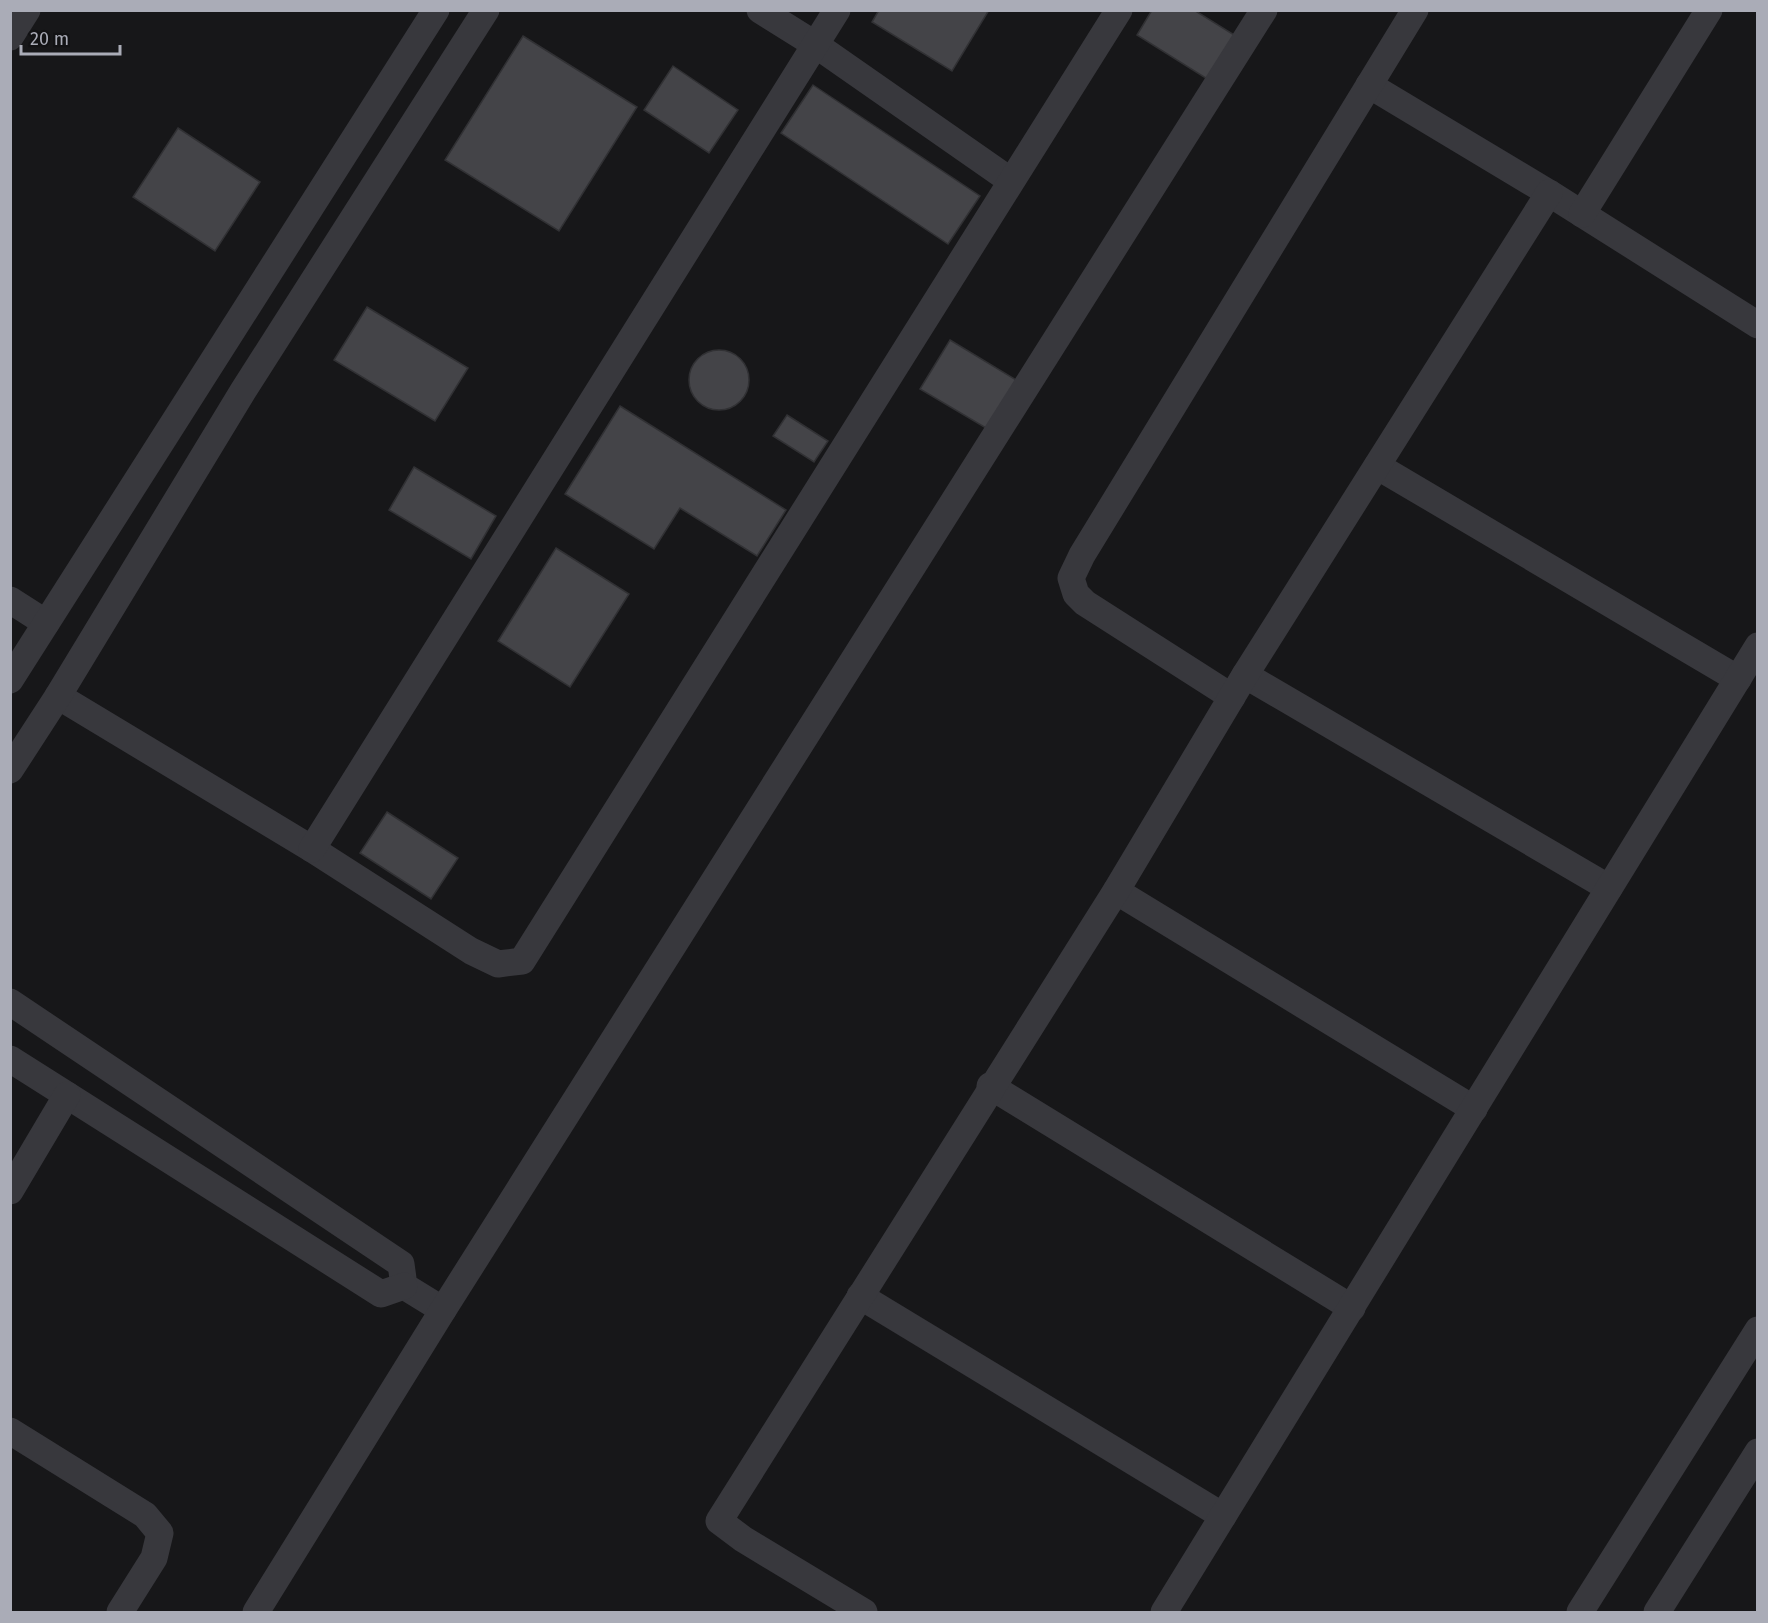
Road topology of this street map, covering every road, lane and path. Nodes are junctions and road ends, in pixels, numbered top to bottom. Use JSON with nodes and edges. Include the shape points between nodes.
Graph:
{"nodes":[{"id":1,"x":27,"y":10,"type":"edge"},
{"id":2,"x":436,"y":10,"type":"edge"},
{"id":3,"x":486,"y":10,"type":"edge"},
{"id":4,"x":760,"y":10,"type":"edge"},
{"id":5,"x":837,"y":10,"type":"edge"},
{"id":6,"x":1119,"y":10,"type":"edge"},
{"id":7,"x":1264,"y":10,"type":"edge"},
{"id":8,"x":1415,"y":10,"type":"edge"},
{"id":9,"x":1709,"y":10,"type":"edge"},
{"id":10,"x":10,"y":37,"type":"edge"},
{"id":11,"x":816,"y":45,"type":"junction"},
{"id":12,"x":1369,"y":85,"type":"junction"},
{"id":13,"x":1011,"y":181,"type":"junction"},
{"id":14,"x":1549,"y":193,"type":"junction"},
{"id":15,"x":1582,"y":214,"type":"junction"},
{"id":16,"x":1758,"y":325,"type":"edge"},
{"id":17,"x":1377,"y":466,"type":"junction"},
{"id":18,"x":10,"y":600,"type":"edge"},
{"id":19,"x":46,"y":623,"type":"junction"},
{"id":20,"x":1758,"y":646,"type":"edge"},
{"id":21,"x":1738,"y":680,"type":"junction"},
{"id":22,"x":10,"y":681,"type":"edge"},
{"id":23,"x":1239,"y":686,"type":"junction"},
{"id":24,"x":58,"y":696,"type":"junction"},
{"id":25,"x":10,"y":770,"type":"edge"},
{"id":26,"x":312,"y":849,"type":"junction"},
{"id":27,"x":1609,"y":888,"type":"junction"},
{"id":28,"x":1116,"y":891,"type":"junction"},
{"id":29,"x":10,"y":1002,"type":"edge"},
{"id":30,"x":10,"y":1059,"type":"edge"},
{"id":31,"x":990,"y":1086,"type":"junction"},
{"id":32,"x":67,"y":1095,"type":"junction"},
{"id":33,"x":1474,"y":1109,"type":"junction"},
{"id":34,"x":10,"y":1191,"type":"edge"},
{"id":35,"x":404,"y":1286,"type":"junction"},
{"id":36,"x":860,"y":1296,"type":"junction"},
{"id":37,"x":1352,"y":1308,"type":"junction"},
{"id":38,"x":443,"y":1310,"type":"junction"},
{"id":39,"x":1758,"y":1330,"type":"edge"},
{"id":40,"x":10,"y":1431,"type":"edge"},
{"id":41,"x":1758,"y":1452,"type":"edge"},
{"id":42,"x":1223,"y":1516,"type":"junction"},
{"id":43,"x":120,"y":1612,"type":"edge"},
{"id":44,"x":256,"y":1612,"type":"edge"},
{"id":45,"x":864,"y":1612,"type":"edge"},
{"id":46,"x":1164,"y":1612,"type":"edge"},
{"id":47,"x":1580,"y":1612,"type":"edge"},
{"id":48,"x":1657,"y":1612,"type":"edge"}],
"edges":[{"from":1,"to":10,"type":"street"},
{"from":2,"to":19,"type":"street"},
{"from":3,"to":24,"type":"street","via":[[243,392]]},
{"from":4,"to":11,"type":"street"},
{"from":5,"to":11,"type":"street"},
{"from":6,"to":13,"type":"street"},
{"from":7,"to":38,"type":"street"},
{"from":8,"to":12,"type":"street"},
{"from":9,"to":15,"type":"street"},
{"from":11,"to":13,"type":"street"},
{"from":11,"to":26,"type":"street"},
{"from":12,"to":14,"type":"street"},
{"from":12,"to":23,"type":"street","via":[[1071,578],[1076,594],[1085,603]]},
{"from":13,"to":26,"type":"street","via":[[522,962],[498,964],[471,951]]},
{"from":14,"to":15,"type":"street"},
{"from":14,"to":17,"type":"street"},
{"from":15,"to":16,"type":"street"},
{"from":17,"to":21,"type":"street"},
{"from":17,"to":23,"type":"street"},
{"from":18,"to":19,"type":"street"},
{"from":19,"to":22,"type":"street"},
{"from":20,"to":21,"type":"street"},
{"from":21,"to":27,"type":"street"},
{"from":23,"to":27,"type":"street"},
{"from":23,"to":28,"type":"street"},
{"from":24,"to":25,"type":"street"},
{"from":24,"to":26,"type":"street"},
{"from":27,"to":33,"type":"street"},
{"from":28,"to":31,"type":"street"},
{"from":28,"to":33,"type":"street"},
{"from":29,"to":35,"type":"street","via":[[401,1264]]},
{"from":30,"to":32,"type":"street"},
{"from":31,"to":36,"type":"street"},
{"from":31,"to":37,"type":"street"},
{"from":32,"to":34,"type":"street"},
{"from":32,"to":35,"type":"street","via":[[381,1294]]},
{"from":33,"to":37,"type":"street"},
{"from":35,"to":38,"type":"street"},
{"from":36,"to":42,"type":"street"},
{"from":36,"to":45,"type":"street","via":[[719,1521]]},
{"from":37,"to":42,"type":"street"},
{"from":38,"to":44,"type":"street"},
{"from":39,"to":47,"type":"street"},
{"from":40,"to":43,"type":"street","via":[[145,1515],[160,1533],[154,1558]]},
{"from":41,"to":48,"type":"street"},
{"from":42,"to":46,"type":"street"}]}
